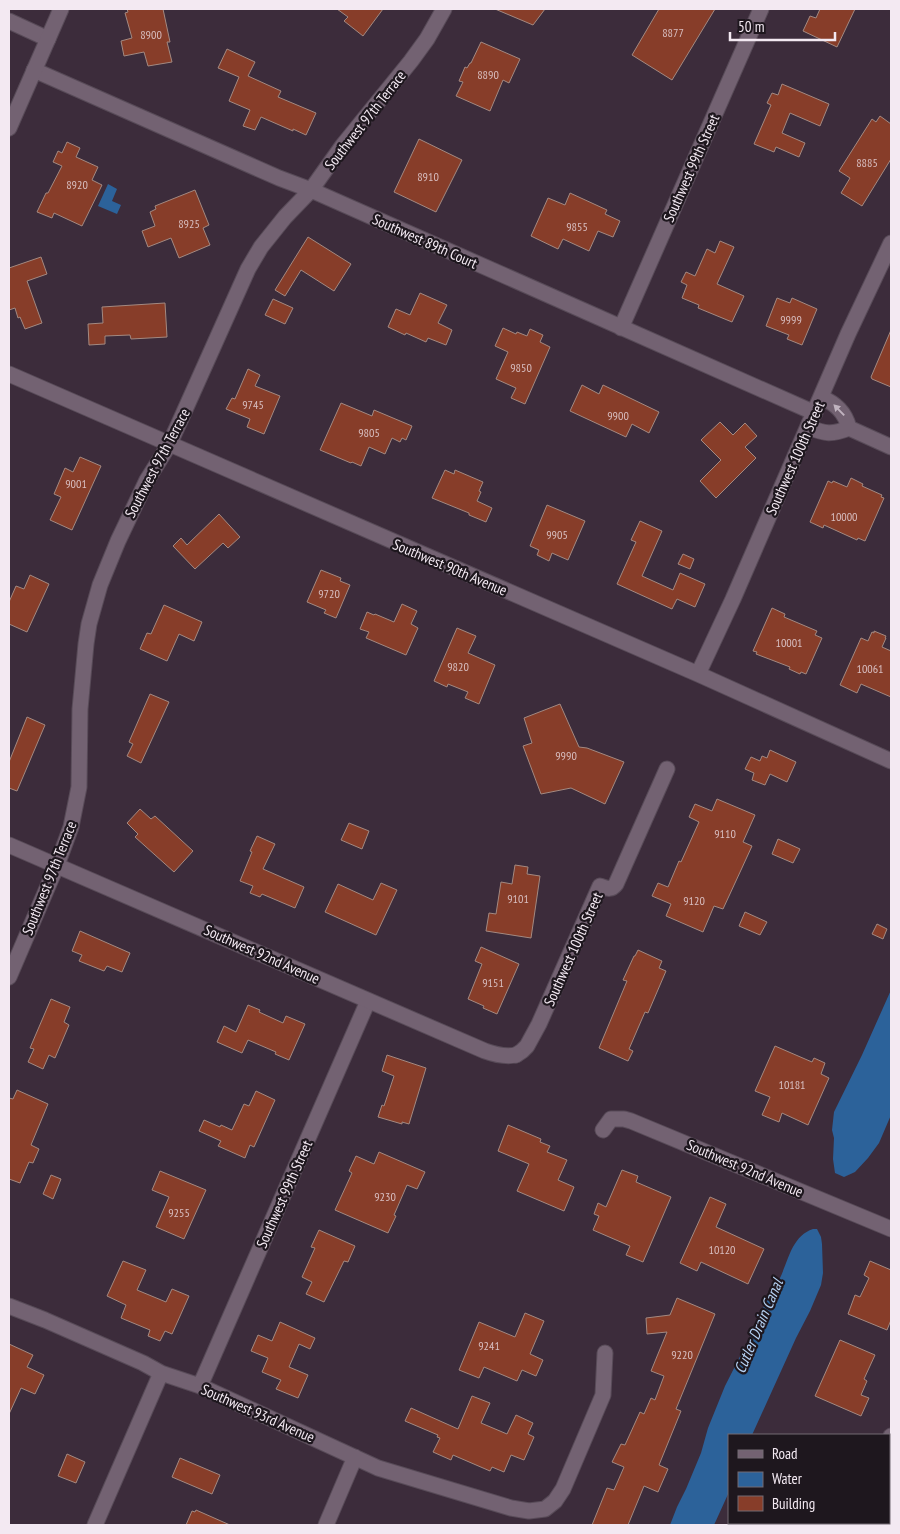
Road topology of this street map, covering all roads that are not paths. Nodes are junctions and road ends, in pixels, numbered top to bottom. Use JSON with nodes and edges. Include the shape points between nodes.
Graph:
{"nodes":[{"id":1,"x":61,"y":9,"type":"edge"},
{"id":2,"x":444,"y":9,"type":"edge"},
{"id":3,"x":761,"y":9,"type":"edge"},
{"id":4,"x":9,"y":21,"type":"edge"},
{"id":5,"x":48,"y":39,"type":"junction"},
{"id":6,"x":34,"y":70,"type":"junction"},
{"id":7,"x":9,"y":128,"type":"edge"},
{"id":8,"x":311,"y":190,"type":"junction"},
{"id":9,"x":891,"y":243,"type":"edge"},
{"id":10,"x":621,"y":328,"type":"junction"},
{"id":11,"x":9,"y":374,"type":"edge"},
{"id":12,"x":821,"y":397,"type":"junction"},
{"id":13,"x":814,"y":413,"type":"junction"},
{"id":14,"x":808,"y":427,"type":"junction"},
{"id":15,"x":849,"y":428,"type":"junction"},
{"id":16,"x":169,"y":444,"type":"junction"},
{"id":17,"x":891,"y":447,"type":"edge"},
{"id":18,"x":698,"y":674,"type":"junction"},
{"id":19,"x":891,"y":761,"type":"edge"},
{"id":20,"x":667,"y":769,"type":"dead end"},
{"id":21,"x":9,"y":845,"type":"edge"},
{"id":22,"x":57,"y":865,"type":"junction"},
{"id":23,"x":9,"y":977,"type":"edge"},
{"id":24,"x":368,"y":1001,"type":"junction"},
{"id":25,"x":516,"y":1055,"type":"joint"},
{"id":26,"x":603,"y":1130,"type":"dead end"},
{"id":27,"x":891,"y":1229,"type":"edge"},
{"id":28,"x":9,"y":1306,"type":"edge"},
{"id":29,"x":605,"y":1353,"type":"dead end"},
{"id":30,"x":161,"y":1373,"type":"junction"},
{"id":31,"x":200,"y":1386,"type":"junction"},
{"id":32,"x":355,"y":1457,"type":"junction"},
{"id":33,"x":95,"y":1525,"type":"edge"},
{"id":34,"x":326,"y":1525,"type":"edge"}],
"edges":[{"from":1,"to":5,"type":"street"},
{"from":2,"to":8,"type":"street","name":"Southwest 97th Terrace","via":[[427,39]]},
{"from":3,"to":10,"type":"street","name":"Southwest 99th Street"},
{"from":4,"to":5,"type":"street"},
{"from":5,"to":6,"type":"street"},
{"from":6,"to":7,"type":"street"},
{"from":6,"to":8,"type":"street","name":"Southwest 89th Court"},
{"from":8,"to":10,"type":"street","name":"Southwest 89th Court"},
{"from":8,"to":16,"type":"street","name":"Southwest 97th Terrace","via":[[278,225],[254,259]]},
{"from":9,"to":12,"type":"street","name":"Southwest 100th Street"},
{"from":10,"to":13,"type":"street","name":"Southwest 89th Court"},
{"from":11,"to":16,"type":"street","name":"Southwest 90th Avenue"},
{"from":12,"to":13,"type":"street","name":"Southwest 100th Street"},
{"from":15,"to":12,"type":"street","one_way":true,"via":[[847,419],[836,405]]},
{"from":13,"to":14,"type":"street","name":"Southwest 100th Street"},
{"from":14,"to":15,"type":"street","via":[[828,433]]},
{"from":14,"to":18,"type":"street","name":"Southwest 100th Street"},
{"from":15,"to":17,"type":"street"},
{"from":16,"to":18,"type":"street","name":"Southwest 90th Avenue"},
{"from":16,"to":22,"type":"street","name":"Southwest 97th Terrace","via":[[128,518],[94,606],[82,686],[79,787],[71,827]]},
{"from":18,"to":19,"type":"street","name":"Southwest 90th Avenue"},
{"from":20,"to":25,"type":"street","name":"Southwest 100th Street","via":[[616,884],[609,889],[600,886],[539,1024],[527,1046]]},
{"from":21,"to":22,"type":"street","name":"Southwest 92nd Avenue"},
{"from":22,"to":23,"type":"street","name":"Southwest 97th Terrace"},
{"from":22,"to":24,"type":"street","name":"Southwest 92nd Avenue"},
{"from":24,"to":25,"type":"street","name":"Southwest 92nd Avenue","via":[[485,1051],[508,1057]]},
{"from":24,"to":31,"type":"street","name":"Southwest 99th Street"},
{"from":26,"to":27,"type":"street","name":"Southwest 92nd Avenue","via":[[611,1119],[631,1121]]},
{"from":28,"to":30,"type":"street","name":"Southwest 93rd Avenue"},
{"from":29,"to":32,"type":"street","name":"Southwest 93rd Avenue","via":[[604,1396],[564,1489],[545,1509],[512,1508],[378,1468]]},
{"from":30,"to":31,"type":"street","name":"Southwest 93rd Avenue"},
{"from":30,"to":33,"type":"street"},
{"from":31,"to":32,"type":"street","name":"Southwest 93rd Avenue"},
{"from":32,"to":34,"type":"street"}]}
